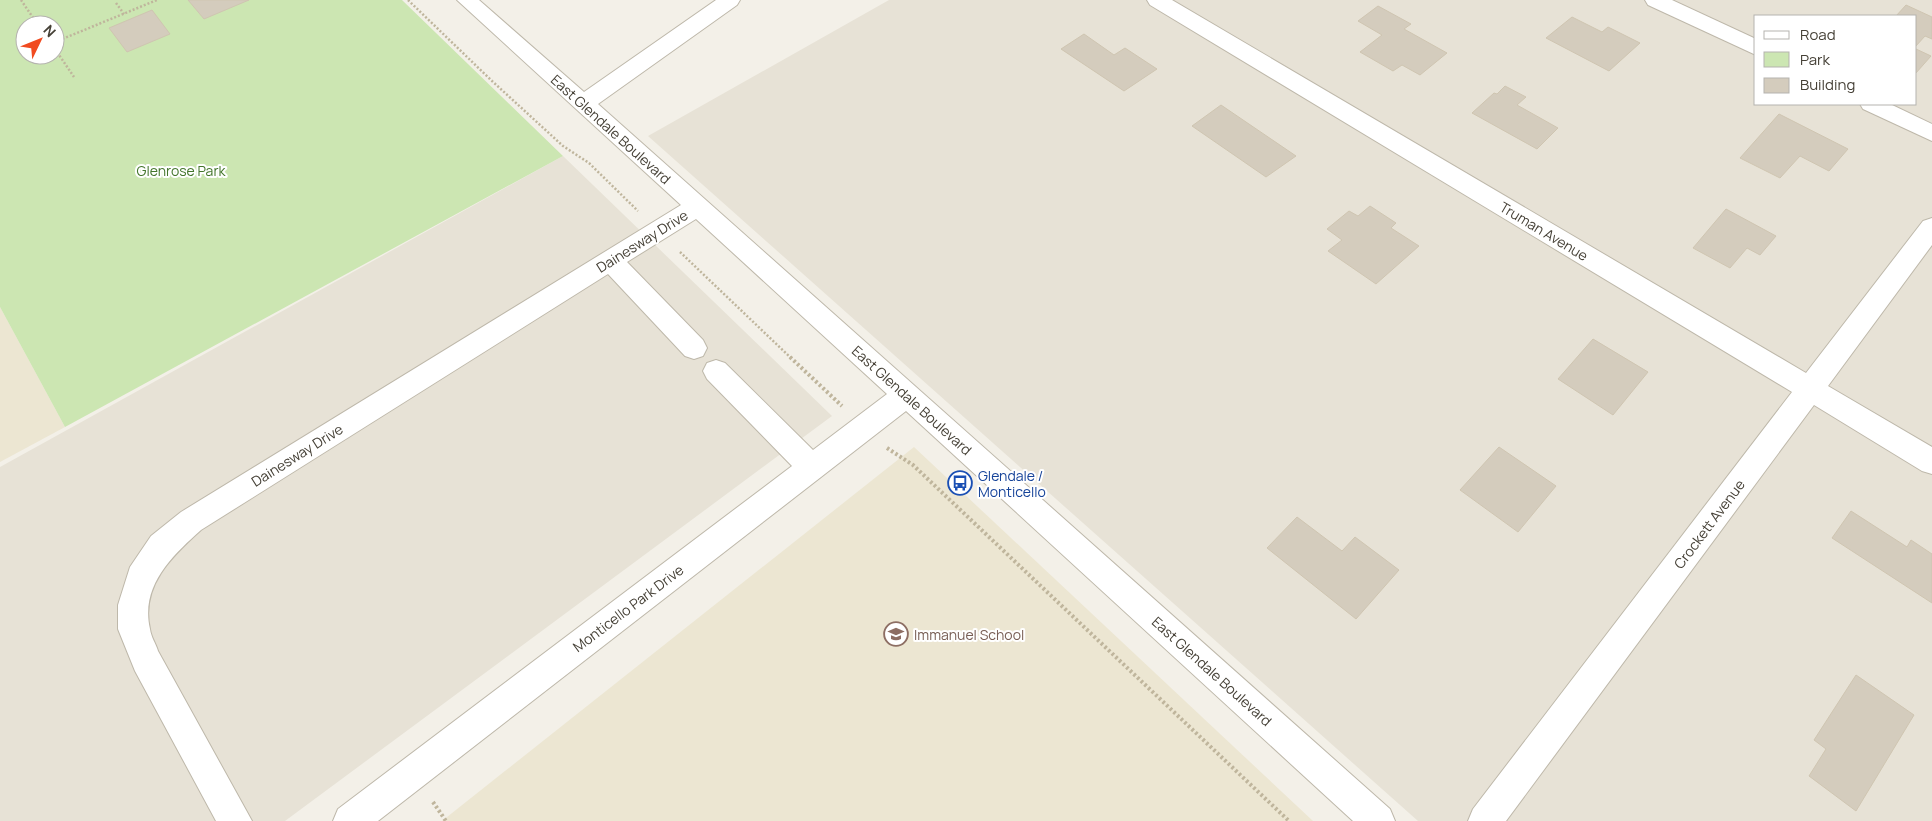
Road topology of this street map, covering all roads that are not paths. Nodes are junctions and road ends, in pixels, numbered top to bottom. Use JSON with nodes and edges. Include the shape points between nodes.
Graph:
{"nodes":[{"id":1,"x":466,"y":0,"type":"edge"},
{"id":2,"x":730,"y":0,"type":"edge"},
{"id":3,"x":1157,"y":0,"type":"edge"},
{"id":4,"x":1655,"y":0,"type":"edge"},
{"id":5,"x":1754,"y":47,"type":"edge"},
{"id":6,"x":583,"y":104,"type":"junction"},
{"id":7,"x":1873,"y":105,"type":"edge"},
{"id":8,"x":1932,"y":133,"type":"edge"},
{"id":9,"x":698,"y":206,"type":"junction"},
{"id":10,"x":1932,"y":227,"type":"edge"},
{"id":11,"x":610,"y":261,"type":"junction"},
{"id":12,"x":694,"y":348,"type":"dead end"},
{"id":13,"x":716,"y":371,"type":"dead end"},
{"id":14,"x":1810,"y":389,"type":"junction"},
{"id":15,"x":906,"y":395,"type":"junction"},
{"id":16,"x":1932,"y":462,"type":"edge"},
{"id":17,"x":812,"y":468,"type":"junction"},
{"id":18,"x":235,"y":821,"type":"edge"},
{"id":19,"x":350,"y":821,"type":"edge"},
{"id":20,"x":1378,"y":821,"type":"edge"},
{"id":21,"x":1485,"y":821,"type":"edge"}],
"edges":[{"from":1,"to":6,"type":"street","name":"East Glendale Boulevard"},
{"from":2,"to":6,"type":"street"},
{"from":3,"to":14,"type":"street","name":"Truman Avenue"},
{"from":4,"to":5,"type":"street"},
{"from":6,"to":9,"type":"street","name":"East Glendale Boulevard"},
{"from":7,"to":8,"type":"street"},
{"from":9,"to":11,"type":"street","name":"Dainesway Drive"},
{"from":9,"to":15,"type":"street","name":"East Glendale Boulevard"},
{"from":10,"to":14,"type":"street","name":"Crockett Avenue"},
{"from":11,"to":12,"type":"street"},
{"from":11,"to":18,"type":"street","name":"Dainesway Drive","via":[[191,521],[162,546],[141,577],[133,606],[134,629],[146,660]]},
{"from":13,"to":17,"type":"street"},
{"from":14,"to":16,"type":"street","name":"Truman Avenue"},
{"from":14,"to":21,"type":"street","name":"Crockett Avenue"},
{"from":15,"to":17,"type":"street","name":"Monticello Park Drive"},
{"from":15,"to":20,"type":"street","name":"East Glendale Boulevard"},
{"from":17,"to":19,"type":"street","name":"Monticello Park Drive"}]}
